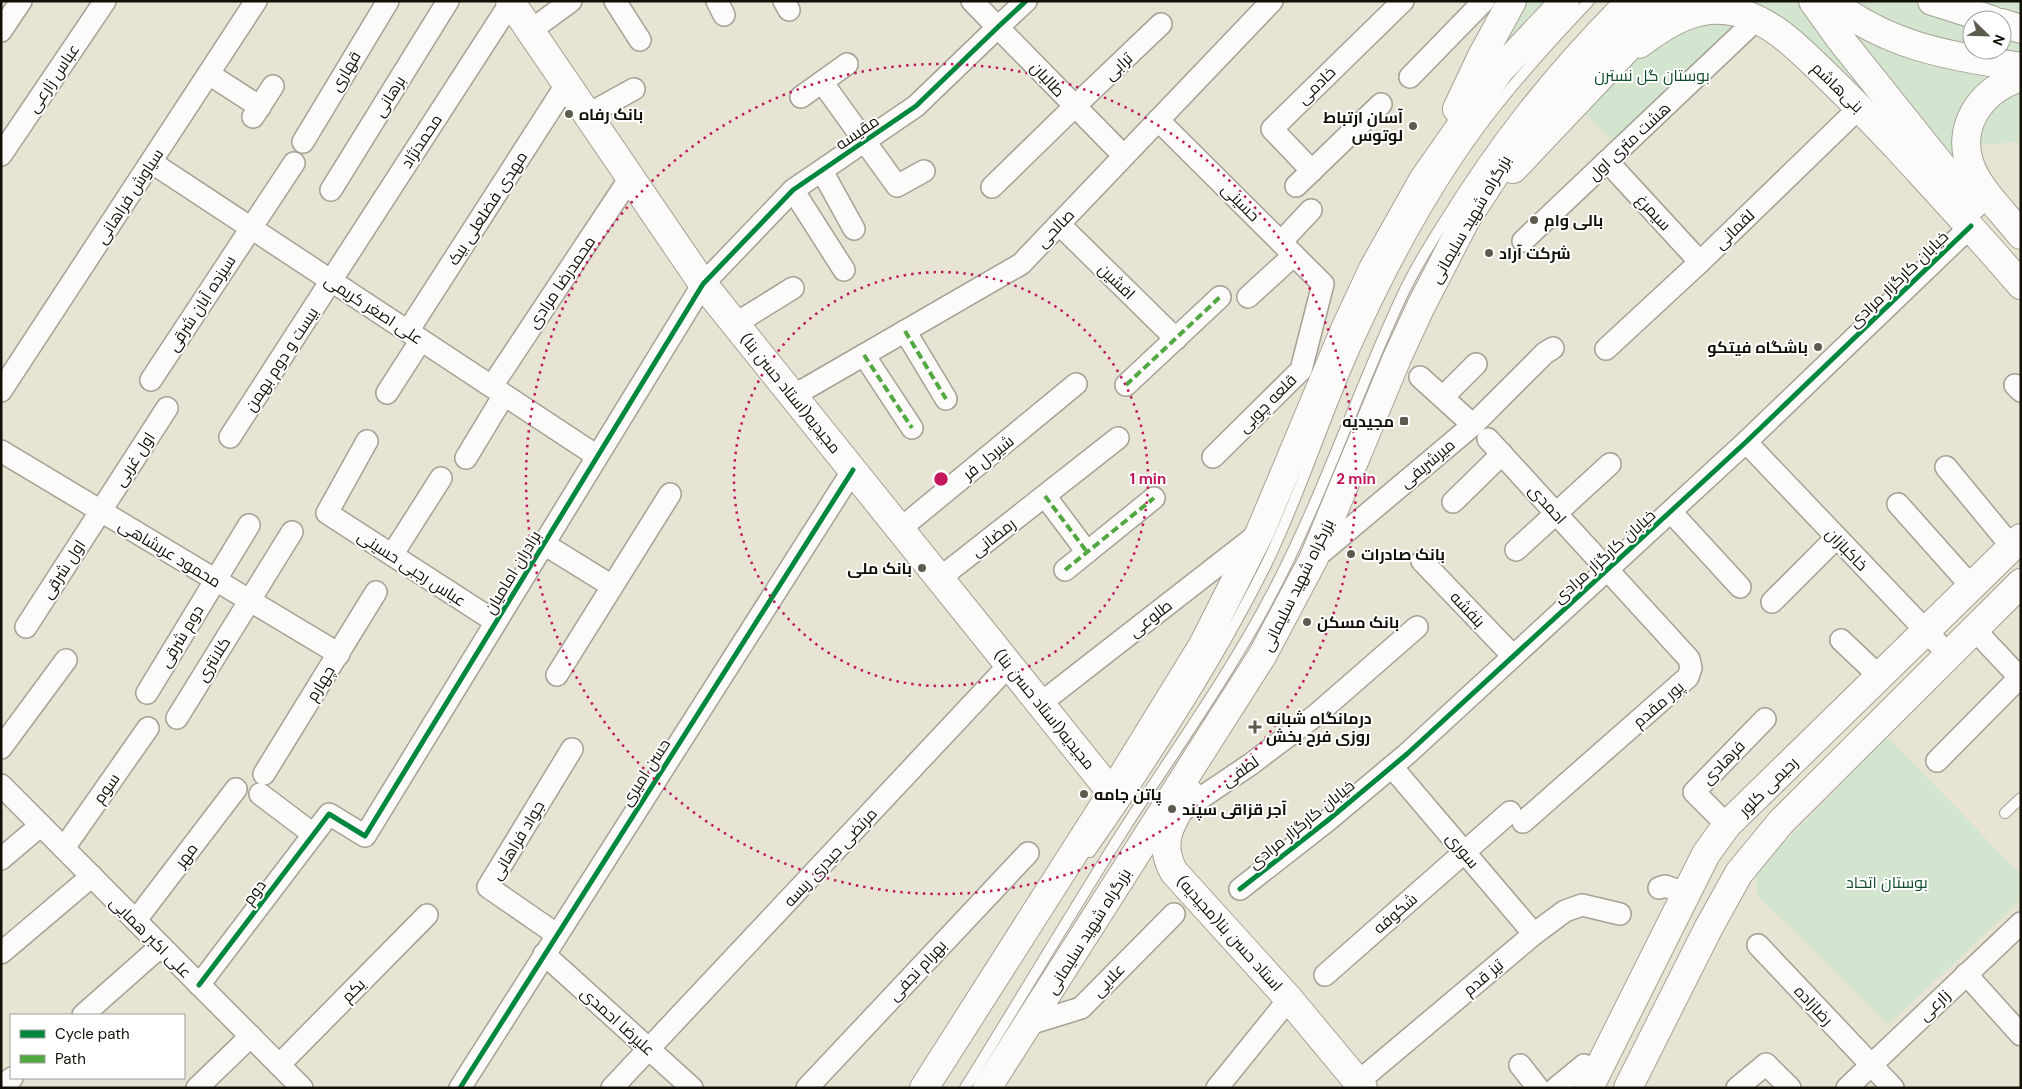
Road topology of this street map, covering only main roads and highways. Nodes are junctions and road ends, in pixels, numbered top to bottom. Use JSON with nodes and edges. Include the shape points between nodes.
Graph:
{"nodes":[{"id":1,"x":1512,"y":1,"type":"edge"},
{"id":2,"x":1565,"y":1,"type":"edge"},
{"id":3,"x":1637,"y":1,"type":"edge"},
{"id":4,"x":1672,"y":1,"type":"edge"},
{"id":5,"x":1813,"y":1,"type":"edge"},
{"id":6,"x":1830,"y":1,"type":"edge"},
{"id":7,"x":1932,"y":1,"type":"edge"},
{"id":8,"x":511,"y":2,"type":"edge"},
{"id":9,"x":1962,"y":10,"type":"edge"},
{"id":10,"x":1610,"y":66,"type":"junction"},
{"id":11,"x":2021,"y":67,"type":"edge"},
{"id":12,"x":2021,"y":77,"type":"edge"},
{"id":13,"x":1423,"y":180,"type":"junction"},
{"id":14,"x":1466,"y":219,"type":"junction"},
{"id":15,"x":2021,"y":235,"type":"edge"},
{"id":16,"x":2021,"y":265,"type":"edge"},
{"id":17,"x":2021,"y":285,"type":"edge"},
{"id":18,"x":2016,"y":543,"type":"edge"},
{"id":19,"x":2021,"y":583,"type":"edge"},
{"id":20,"x":1262,"y":656,"type":"junction"},
{"id":21,"x":1112,"y":793,"type":"junction"},
{"id":22,"x":1672,"y":890,"type":"junction"},
{"id":23,"x":1720,"y":907,"type":"junction"},
{"id":24,"x":1587,"y":1076,"type":"edge"},
{"id":25,"x":1361,"y":1085,"type":"edge"},
{"id":26,"x":924,"y":1088,"type":"edge"},
{"id":27,"x":988,"y":1088,"type":"edge"},
{"id":28,"x":1628,"y":1088,"type":"edge"}],
"edges":[{"from":1,"to":13,"type":"main road"},
{"from":2,"to":13,"type":"main road","via":[[1500,70]]},
{"from":3,"to":14,"type":"main road","name":"بزرگراه شهید سلیمانی","via":[[1532,118]]},
{"from":4,"to":10,"type":"main road"},
{"from":5,"to":16,"type":"main road"},
{"from":6,"to":11,"type":"main road","via":[[1882,34],[1919,48],[1948,56]]},
{"from":7,"to":9,"type":"main road"},
{"from":8,"to":21,"type":"main road","name":"مجیدیه(استاد حسن بنا)","via":[[702,284]]},
{"from":10,"to":14,"type":"main road"},
{"from":10,"to":17,"type":"main road","name":"بنی‌هاشم","via":[[1646,38],[1694,12],[1730,11],[1775,29],[1860,107]]},
{"from":12,"to":15,"type":"main road","via":[[1988,93],[1971,120],[1967,145],[1978,181]]},
{"from":13,"to":21,"type":"main road","via":[[1372,269],[1260,532],[1203,645]]},
{"from":14,"to":20,"type":"main road","name":"بزرگراه شهید سلیمانی","via":[[1420,306],[1313,560]]},
{"from":18,"to":22,"type":"main road","name":"رحیمی کلور","via":[[1727,825],[1706,854]]},
{"from":19,"to":23,"type":"main road","via":[[1781,822],[1739,873]]},
{"from":20,"to":25,"type":"main road","name":"استاد حسن بنا(مجیدیه)","via":[[1170,826],[1166,847],[1168,862]]},
{"from":20,"to":27,"type":"main road","name":"بزرگراه شهید سلیمانی"},
{"from":21,"to":26,"type":"main road"},
{"from":22,"to":23,"type":"main road"},
{"from":22,"to":24,"type":"main road","name":"رحیمی کلور"},
{"from":23,"to":28,"type":"main road"}]}
